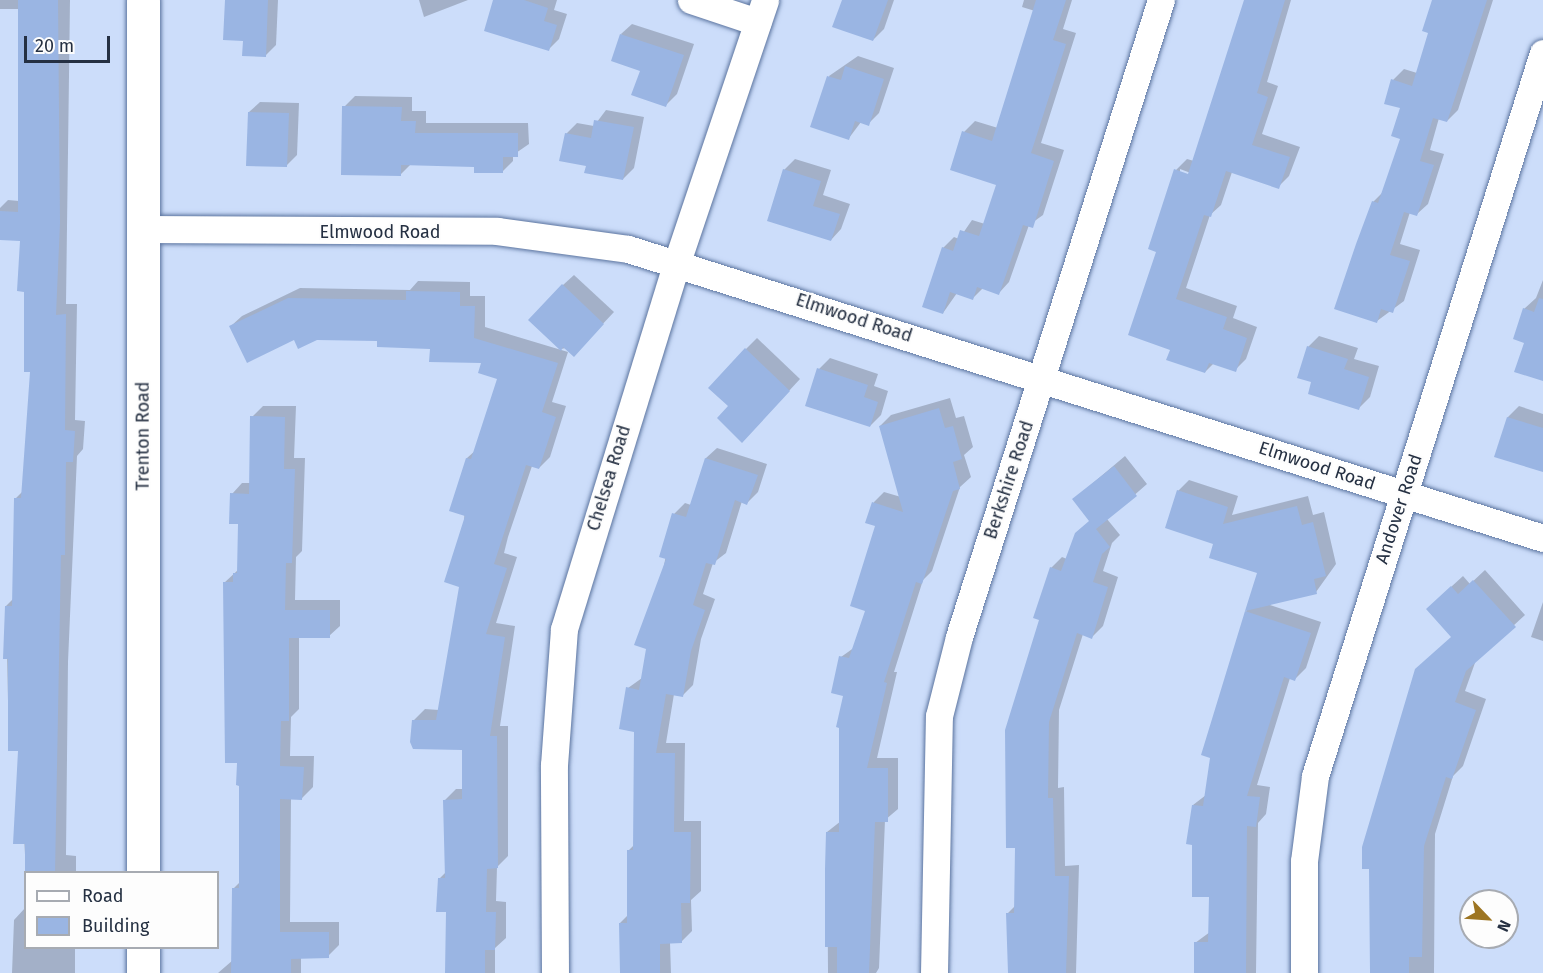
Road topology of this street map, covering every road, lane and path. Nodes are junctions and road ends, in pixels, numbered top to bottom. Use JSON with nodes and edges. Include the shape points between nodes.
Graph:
{"nodes":[{"id":1,"x":143,"y":0,"type":"edge"},
{"id":2,"x":691,"y":0,"type":"edge"},
{"id":3,"x":1161,"y":0,"type":"edge"},
{"id":4,"x":761,"y":11,"type":"edge"},
{"id":5,"x":1543,"y":53,"type":"edge"},
{"id":6,"x":143,"y":229,"type":"junction"},
{"id":7,"x":677,"y":262,"type":"junction"},
{"id":8,"x":1042,"y":379,"type":"junction"},
{"id":9,"x":1404,"y":494,"type":"junction"},
{"id":10,"x":1543,"y":538,"type":"edge"},
{"id":11,"x":143,"y":871,"type":"edge"},
{"id":12,"x":142,"y":949,"type":"edge"},
{"id":13,"x":142,"y":973,"type":"edge"},
{"id":14,"x":555,"y":973,"type":"edge"},
{"id":15,"x":934,"y":973,"type":"edge"},
{"id":16,"x":1304,"y":973,"type":"edge"}],
"edges":[{"from":1,"to":6,"type":"main road","name":"Trenton Road"},
{"from":2,"to":4,"type":"street"},
{"from":3,"to":8,"type":"street","name":"Berkshire Road"},
{"from":4,"to":7,"type":"street","name":"Chelsea Road"},
{"from":5,"to":9,"type":"street","name":"Andover Road"},
{"from":6,"to":7,"type":"street","name":"Elmwood Road","via":[[497,231],[576,239]]},
{"from":6,"to":11,"type":"main road","name":"Trenton Road"},
{"from":7,"to":8,"type":"street","name":"Elmwood Road"},
{"from":7,"to":14,"type":"street","name":"Chelsea Road","via":[[564,629],[554,765]]},
{"from":8,"to":9,"type":"street","name":"Elmwood Road"},
{"from":8,"to":15,"type":"street","name":"Berkshire Road","via":[[959,637],[939,716]]},
{"from":9,"to":10,"type":"street","name":"Elmwood Road"},
{"from":9,"to":16,"type":"street","name":"Andover Road","via":[[1315,776],[1304,861]]},
{"from":12,"to":13,"type":"main road"}]}
